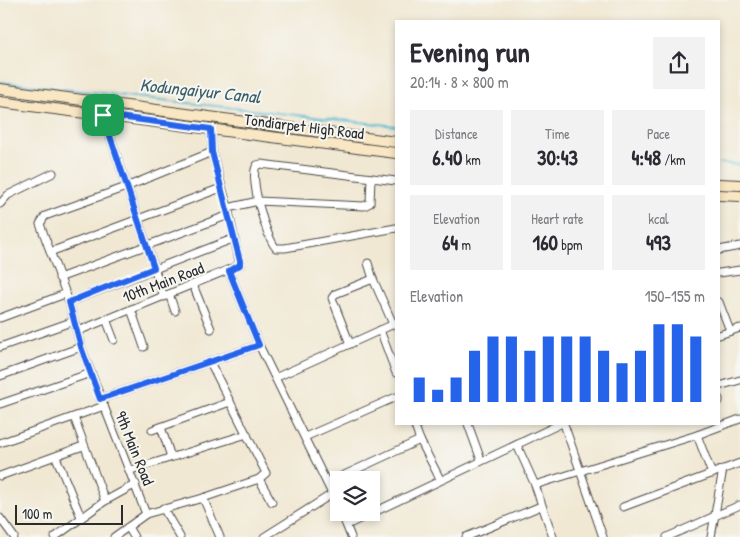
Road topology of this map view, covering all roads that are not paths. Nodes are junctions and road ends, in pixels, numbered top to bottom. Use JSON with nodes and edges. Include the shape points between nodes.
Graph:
{"nodes":[{"id":1,"x":0,"y":89,"type":"edge"},
{"id":2,"x":0,"y":102,"type":"edge"},
{"id":3,"x":103,"y":115,"type":"junction"},
{"id":4,"x":211,"y":129,"type":"junction"},
{"id":5,"x":395,"y":142,"type":"edge"},
{"id":6,"x":212,"y":152,"type":"junction"},
{"id":7,"x":395,"y":153,"type":"edge"},
{"id":8,"x":53,"y":172,"type":"dead end"},
{"id":9,"x":372,"y":178,"type":"junction"},
{"id":10,"x":395,"y":181,"type":"edge"},
{"id":11,"x":720,"y":184,"type":"edge"},
{"id":12,"x":740,"y":185,"type":"edge"},
{"id":13,"x":126,"y":187,"type":"junction"},
{"id":14,"x":222,"y":188,"type":"junction"},
{"id":15,"x":720,"y":195,"type":"edge"},
{"id":16,"x":740,"y":196,"type":"edge"},
{"id":17,"x":258,"y":201,"type":"junction"},
{"id":18,"x":0,"y":204,"type":"edge"},
{"id":19,"x":228,"y":211,"type":"junction"},
{"id":20,"x":137,"y":219,"type":"junction"},
{"id":21,"x":395,"y":228,"type":"edge"},
{"id":22,"x":234,"y":238,"type":"junction"},
{"id":23,"x":146,"y":246,"type":"junction"},
{"id":24,"x":740,"y":246,"type":"edge"},
{"id":25,"x":720,"y":250,"type":"edge"},
{"id":26,"x":50,"y":252,"type":"junction"},
{"id":27,"x":368,"y":263,"type":"dead end"},
{"id":28,"x":154,"y":268,"type":"junction"},
{"id":29,"x":740,"y":270,"type":"edge"},
{"id":30,"x":229,"y":271,"type":"junction"},
{"id":31,"x":720,"y":273,"type":"edge"},
{"id":32,"x":59,"y":278,"type":"junction"},
{"id":33,"x":373,"y":279,"type":"junction"},
{"id":34,"x":193,"y":285,"type":"junction"},
{"id":35,"x":65,"y":294,"type":"junction"},
{"id":36,"x":167,"y":295,"type":"junction"},
{"id":37,"x":69,"y":302,"type":"junction"},
{"id":38,"x":720,"y":305,"type":"edge"},
{"id":39,"x":131,"y":309,"type":"junction"},
{"id":40,"x":175,"y":311,"type":"dead end"},
{"id":41,"x":0,"y":318,"type":"edge"},
{"id":42,"x":106,"y":319,"type":"junction"},
{"id":43,"x":74,"y":320,"type":"junction"},
{"id":44,"x":395,"y":323,"type":"edge"},
{"id":45,"x":740,"y":328,"type":"edge"},
{"id":46,"x":211,"y":329,"type":"dead end"},
{"id":47,"x":78,"y":330,"type":"junction"},
{"id":48,"x":380,"y":330,"type":"junction"},
{"id":49,"x":730,"y":331,"type":"junction"},
{"id":50,"x":720,"y":335,"type":"edge"},
{"id":51,"x":114,"y":340,"type":"dead end"},
{"id":52,"x":350,"y":344,"type":"junction"},
{"id":53,"x":259,"y":345,"type":"junction"},
{"id":54,"x":0,"y":347,"type":"edge"},
{"id":55,"x":81,"y":347,"type":"junction"},
{"id":56,"x":144,"y":347,"type":"dead end"},
{"id":57,"x":210,"y":362,"type":"junction"},
{"id":58,"x":395,"y":370,"type":"edge"},
{"id":59,"x":91,"y":373,"type":"junction"},
{"id":60,"x":0,"y":376,"type":"edge"},
{"id":61,"x":277,"y":377,"type":"junction"},
{"id":62,"x":740,"y":380,"type":"edge"},
{"id":63,"x":720,"y":386,"type":"edge"},
{"id":64,"x":395,"y":397,"type":"edge"},
{"id":65,"x":100,"y":399,"type":"junction"},
{"id":66,"x":230,"y":402,"type":"junction"},
{"id":67,"x":0,"y":404,"type":"edge"},
{"id":68,"x":104,"y":406,"type":"junction"},
{"id":69,"x":74,"y":417,"type":"junction"},
{"id":70,"x":740,"y":420,"type":"edge"},
{"id":71,"x":414,"y":425,"type":"edge"},
{"id":72,"x":468,"y":425,"type":"edge"},
{"id":73,"x":558,"y":425,"type":"edge"},
{"id":74,"x":564,"y":425,"type":"edge"},
{"id":75,"x":161,"y":427,"type":"junction"},
{"id":76,"x":152,"y":430,"type":"dead end"},
{"id":77,"x":247,"y":434,"type":"junction"},
{"id":78,"x":697,"y":435,"type":"junction"},
{"id":79,"x":305,"y":437,"type":"junction"},
{"id":80,"x":420,"y":440,"type":"junction"},
{"id":81,"x":0,"y":442,"type":"edge"},
{"id":82,"x":517,"y":445,"type":"junction"},
{"id":83,"x":83,"y":446,"type":"junction"},
{"id":84,"x":56,"y":456,"type":"junction"},
{"id":85,"x":171,"y":457,"type":"junction"},
{"id":86,"x":481,"y":460,"type":"junction"},
{"id":87,"x":740,"y":463,"type":"edge"},
{"id":88,"x":723,"y":469,"type":"junction"},
{"id":89,"x":130,"y":470,"type":"junction"},
{"id":90,"x":580,"y":472,"type":"junction"},
{"id":91,"x":712,"y":474,"type":"junction"},
{"id":92,"x":0,"y":476,"type":"edge"},
{"id":93,"x":259,"y":478,"type":"junction"},
{"id":94,"x":440,"y":479,"type":"junction"},
{"id":95,"x":327,"y":483,"type":"junction"},
{"id":96,"x":136,"y":484,"type":"junction"},
{"id":97,"x":535,"y":485,"type":"junction"},
{"id":98,"x":330,"y":490,"type":"edge"},
{"id":99,"x":330,"y":495,"type":"edge"},
{"id":100,"x":204,"y":498,"type":"junction"},
{"id":101,"x":106,"y":501,"type":"junction"},
{"id":102,"x":272,"y":502,"type":"dead end"},
{"id":103,"x":740,"y":505,"type":"edge"},
{"id":104,"x":541,"y":506,"type":"junction"},
{"id":105,"x":623,"y":507,"type":"dead end"},
{"id":106,"x":163,"y":508,"type":"junction"},
{"id":107,"x":146,"y":514,"type":"junction"},
{"id":108,"x":715,"y":514,"type":"junction"},
{"id":109,"x":81,"y":517,"type":"junction"},
{"id":110,"x":0,"y":518,"type":"edge"},
{"id":111,"x":345,"y":521,"type":"edge"},
{"id":112,"x":347,"y":525,"type":"junction"},
{"id":113,"x":128,"y":527,"type":"junction"},
{"id":114,"x":14,"y":537,"type":"edge"},
{"id":115,"x":55,"y":537,"type":"edge"},
{"id":116,"x":114,"y":537,"type":"edge"},
{"id":117,"x":134,"y":537,"type":"edge"},
{"id":118,"x":180,"y":537,"type":"edge"},
{"id":119,"x":220,"y":537,"type":"edge"},
{"id":120,"x":264,"y":537,"type":"edge"},
{"id":121,"x":350,"y":537,"type":"edge"},
{"id":122,"x":466,"y":537,"type":"edge"},
{"id":123,"x":553,"y":537,"type":"edge"},
{"id":124,"x":603,"y":537,"type":"edge"},
{"id":125,"x":667,"y":537,"type":"edge"},
{"id":126,"x":711,"y":537,"type":"edge"}],
"edges":[{"from":1,"to":5,"type":"main road","name":"Tondiarpet High Road"},
{"from":2,"to":3,"type":"main road","name":"Tondiarpet High Road"},
{"from":3,"to":4,"type":"main road","name":"Tondiarpet High Road"},
{"from":3,"to":13,"type":"street"},
{"from":4,"to":6,"type":"street","name":"10th Main Road"},
{"from":4,"to":7,"type":"main road","name":"Tondiarpet High Road"},
{"from":6,"to":13,"type":"street"},
{"from":6,"to":14,"type":"street","name":"10th Main Road"},
{"from":8,"to":18,"type":"street","via":[[8,195]]},
{"from":9,"to":10,"type":"street"},
{"from":9,"to":17,"type":"street","via":[[370,202],[364,206]]},
{"from":9,"to":17,"type":"street","via":[[261,164],[253,173]]},
{"from":11,"to":12,"type":"main road"},
{"from":13,"to":20,"type":"street"},
{"from":13,"to":26,"type":"street","name":"9th Main Road","via":[[45,216],[40,228]]},
{"from":14,"to":19,"type":"street","name":"10th Main Road"},
{"from":14,"to":20,"type":"street"},
{"from":15,"to":16,"type":"main road"},
{"from":17,"to":19,"type":"street"},
{"from":17,"to":21,"type":"street","via":[[276,248]]},
{"from":19,"to":22,"type":"street","name":"10th Main Road"},
{"from":19,"to":23,"type":"street"},
{"from":20,"to":23,"type":"street"},
{"from":20,"to":26,"type":"street"},
{"from":22,"to":28,"type":"street"},
{"from":22,"to":30,"type":"street","name":"10th Main Road","via":[[240,265]]},
{"from":23,"to":28,"type":"street"},
{"from":23,"to":32,"type":"street"},
{"from":24,"to":25,"type":"street"},
{"from":26,"to":32,"type":"street","name":"9th Main Road"},
{"from":27,"to":33,"type":"street"},
{"from":28,"to":36,"type":"street"},
{"from":28,"to":37,"type":"street"},
{"from":29,"to":31,"type":"street"},
{"from":30,"to":34,"type":"street","name":"10th Main Road"},
{"from":30,"to":53,"type":"street"},
{"from":32,"to":35,"type":"street","name":"9th Main Road"},
{"from":33,"to":44,"type":"street"},
{"from":33,"to":52,"type":"street","via":[[332,295]]},
{"from":34,"to":36,"type":"street","name":"10th Main Road"},
{"from":34,"to":46,"type":"street"},
{"from":35,"to":37,"type":"street","name":"9th Main Road"},
{"from":35,"to":41,"type":"street"},
{"from":36,"to":39,"type":"street","name":"10th Main Road"},
{"from":36,"to":40,"type":"street"},
{"from":37,"to":43,"type":"street","name":"9th Main Road"},
{"from":38,"to":49,"type":"street"},
{"from":39,"to":42,"type":"street","name":"10th Main Road"},
{"from":39,"to":56,"type":"street"},
{"from":42,"to":47,"type":"street","name":"10th Main Road"},
{"from":42,"to":51,"type":"street"},
{"from":43,"to":47,"type":"street","name":"9th Main Road"},
{"from":43,"to":54,"type":"street"},
{"from":44,"to":48,"type":"street"},
{"from":45,"to":49,"type":"street"},
{"from":47,"to":55,"type":"street","name":"9th Main Road"},
{"from":48,"to":52,"type":"street"},
{"from":48,"to":58,"type":"street"},
{"from":49,"to":50,"type":"street"},
{"from":52,"to":61,"type":"street"},
{"from":53,"to":57,"type":"street"},
{"from":53,"to":61,"type":"street"},
{"from":55,"to":59,"type":"street","name":"9th Main Road"},
{"from":55,"to":60,"type":"street"},
{"from":57,"to":65,"type":"street"},
{"from":57,"to":66,"type":"street"},
{"from":59,"to":65,"type":"street","name":"9th Main Road"},
{"from":59,"to":67,"type":"street"},
{"from":61,"to":79,"type":"street"},
{"from":62,"to":63,"type":"street"},
{"from":64,"to":79,"type":"street"},
{"from":65,"to":68,"type":"street","name":"9th Main Road"},
{"from":66,"to":75,"type":"street"},
{"from":66,"to":77,"type":"street"},
{"from":68,"to":69,"type":"street"},
{"from":68,"to":89,"type":"street","name":"9th Main Road"},
{"from":69,"to":81,"type":"street"},
{"from":69,"to":83,"type":"street"},
{"from":70,"to":78,"type":"street"},
{"from":71,"to":80,"type":"street"},
{"from":72,"to":86,"type":"street"},
{"from":73,"to":82,"type":"street"},
{"from":74,"to":90,"type":"street"},
{"from":75,"to":76,"type":"street"},
{"from":75,"to":85,"type":"street"},
{"from":77,"to":85,"type":"street"},
{"from":77,"to":93,"type":"street","via":[[265,470],[264,476]]},
{"from":78,"to":90,"type":"street"},
{"from":78,"to":91,"type":"street"},
{"from":79,"to":95,"type":"street"},
{"from":80,"to":94,"type":"street"},
{"from":80,"to":95,"type":"street"},
{"from":82,"to":86,"type":"street"},
{"from":82,"to":97,"type":"street"},
{"from":83,"to":84,"type":"street"},
{"from":83,"to":101,"type":"street"},
{"from":84,"to":92,"type":"street"},
{"from":84,"to":109,"type":"street"},
{"from":85,"to":89,"type":"street"},
{"from":86,"to":94,"type":"street"},
{"from":87,"to":88,"type":"street"},
{"from":88,"to":91,"type":"street"},
{"from":88,"to":108,"type":"street"},
{"from":89,"to":96,"type":"street","name":"9th Main Road"},
{"from":90,"to":97,"type":"street"},
{"from":90,"to":124,"type":"street"},
{"from":91,"to":105,"type":"street"},
{"from":93,"to":100,"type":"street"},
{"from":93,"to":102,"type":"street"},
{"from":94,"to":112,"type":"street"},
{"from":95,"to":98,"type":"street"},
{"from":96,"to":101,"type":"street"},
{"from":96,"to":107,"type":"street","name":"9th Main Road"},
{"from":97,"to":104,"type":"street"},
{"from":99,"to":120,"type":"street"},
{"from":100,"to":106,"type":"street"},
{"from":100,"to":119,"type":"street"},
{"from":101,"to":109,"type":"street"},
{"from":103,"to":108,"type":"street"},
{"from":104,"to":122,"type":"street"},
{"from":104,"to":123,"type":"street"},
{"from":106,"to":107,"type":"street"},
{"from":106,"to":118,"type":"street"},
{"from":107,"to":113,"type":"street"},
{"from":108,"to":125,"type":"street"},
{"from":108,"to":126,"type":"street"},
{"from":109,"to":115,"type":"street"},
{"from":110,"to":114,"type":"street"},
{"from":111,"to":112,"type":"street"},
{"from":112,"to":121,"type":"street"},
{"from":113,"to":116,"type":"street"},
{"from":113,"to":117,"type":"street"}]}
